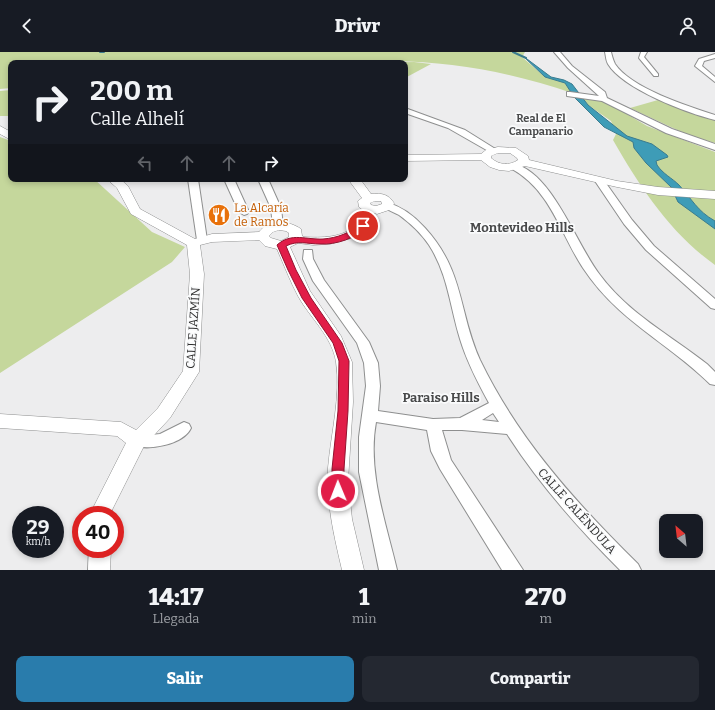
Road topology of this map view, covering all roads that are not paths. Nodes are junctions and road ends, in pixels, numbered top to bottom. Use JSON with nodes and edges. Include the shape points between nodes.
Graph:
{"nodes":[{"id":1,"x":556,"y":52,"type":"edge"},
{"id":2,"x":608,"y":52,"type":"edge"},
{"id":3,"x":644,"y":52,"type":"edge"},
{"id":4,"x":715,"y":56,"type":"edge"},
{"id":5,"x":656,"y":75,"type":"dead end"},
{"id":6,"x":715,"y":80,"type":"edge"},
{"id":7,"x":570,"y":94,"type":"dead end"},
{"id":8,"x":604,"y":99,"type":"junction"},
{"id":9,"x":408,"y":111,"type":"edge"},
{"id":10,"x":715,"y":118,"type":"edge"},
{"id":11,"x":715,"y":147,"type":"edge"},
{"id":12,"x":490,"y":154,"type":"junction"},
{"id":13,"x":408,"y":158,"type":"edge"},
{"id":14,"x":519,"y":165,"type":"junction"},
{"id":15,"x":600,"y":181,"type":"junction"},
{"id":16,"x":117,"y":182,"type":"edge"},
{"id":17,"x":194,"y":182,"type":"edge"},
{"id":18,"x":230,"y":182,"type":"edge"},
{"id":19,"x":264,"y":182,"type":"edge"},
{"id":20,"x":356,"y":182,"type":"edge"},
{"id":21,"x":715,"y":195,"type":"edge"},
{"id":22,"x":369,"y":203,"type":"junction"},
{"id":23,"x":388,"y":206,"type":"joint"},
{"id":24,"x":244,"y":212,"type":"dead end"},
{"id":25,"x":278,"y":226,"type":"junction"},
{"id":26,"x":263,"y":236,"type":"junction"},
{"id":27,"x":197,"y":242,"type":"junction"},
{"id":28,"x":288,"y":242,"type":"junction"},
{"id":29,"x":308,"y":252,"type":"dead end"},
{"id":30,"x":715,"y":305,"type":"edge"},
{"id":31,"x":715,"y":380,"type":"edge"},
{"id":32,"x":497,"y":408,"type":"junction"},
{"id":33,"x":370,"y":416,"type":"junction"},
{"id":34,"x":0,"y":421,"type":"edge"},
{"id":35,"x":462,"y":424,"type":"junction"},
{"id":36,"x":433,"y":425,"type":"junction"},
{"id":37,"x":184,"y":428,"type":"dead end"},
{"id":38,"x":511,"y":429,"type":"junction"},
{"id":39,"x":137,"y":441,"type":"junction"},
{"id":40,"x":104,"y":506,"type":"edge"},
{"id":41,"x":100,"y":558,"type":"edge"},
{"id":42,"x":99,"y":570,"type":"edge"},
{"id":43,"x":354,"y":570,"type":"edge"},
{"id":44,"x":388,"y":570,"type":"edge"},
{"id":45,"x":514,"y":570,"type":"edge"},
{"id":46,"x":632,"y":570,"type":"edge"}],
"edges":[{"from":1,"to":8,"type":"street","via":[[602,94]]},
{"from":2,"to":10,"type":"street","via":[[609,60],[620,72],[647,92]]},
{"from":3,"to":5,"type":"street","via":[[641,57],[643,61]]},
{"from":4,"to":6,"type":"street","via":[[701,60],[698,66]]},
{"from":7,"to":8,"type":"street"},
{"from":8,"to":11,"type":"street","via":[[669,131]]},
{"from":9,"to":12,"type":"street","via":[[467,134]]},
{"from":12,"to":13,"type":"street"},
{"from":12,"to":14,"type":"street","via":[[488,161],[494,165]]},
{"from":12,"to":14,"type":"street","via":[[502,150],[516,152],[522,156]]},
{"from":14,"to":15,"type":"street"},
{"from":14,"to":31,"type":"street","via":[[553,204],[575,246],[604,289],[640,322],[690,357]]},
{"from":15,"to":21,"type":"street","via":[[658,191]]},
{"from":15,"to":30,"type":"street","via":[[628,222],[650,248]]},
{"from":16,"to":27,"type":"street","via":[[122,186],[135,211]]},
{"from":17,"to":27,"type":"street","via":[[200,218]]},
{"from":18,"to":24,"type":"street"},
{"from":19,"to":25,"type":"street","via":[[276,208]]},
{"from":20,"to":22,"type":"street"},
{"from":22,"to":23,"type":"street","via":[[379,210]]},
{"from":22,"to":28,"type":"street","via":[[363,226],[345,237],[321,242]]},
{"from":23,"to":32,"type":"street","name":"CALLE CALÉNDULA","via":[[412,220],[442,255],[451,276],[467,342]]},
{"from":25,"to":26,"type":"street","via":[[268,230]]},
{"from":25,"to":28,"type":"street","via":[[294,229],[296,232]]},
{"from":26,"to":27,"type":"street","via":[[250,235]]},
{"from":26,"to":28,"type":"street","via":[[268,243]]},
{"from":27,"to":39,"type":"street","name":"CALLE JAZMÍN","via":[[192,372],[164,413]]},
{"from":28,"to":43,"type":"street","via":[[292,270],[307,298],[338,343],[344,361],[338,491]]},
{"from":29,"to":33,"type":"street","via":[[308,259],[319,281],[363,342],[371,363],[373,386]]},
{"from":32,"to":35,"type":"street","via":[[490,408]]},
{"from":32,"to":38,"type":"street","name":"CALLE CALÉNDULA"},
{"from":33,"to":36,"type":"street"},
{"from":33,"to":44,"type":"street","via":[[366,437],[367,472]]},
{"from":34,"to":39,"type":"street","via":[[122,429]]},
{"from":35,"to":36,"type":"street"},
{"from":35,"to":38,"type":"street"},
{"from":36,"to":45,"type":"street","via":[[439,451],[446,464]]},
{"from":37,"to":39,"type":"street","via":[[168,439],[152,443]]},
{"from":38,"to":46,"type":"street","name":"CALLE CALÉNDULA","via":[[563,498]]},
{"from":39,"to":40,"type":"street","name":"CALLE JAZMÍN"},
{"from":41,"to":42,"type":"street"}]}
